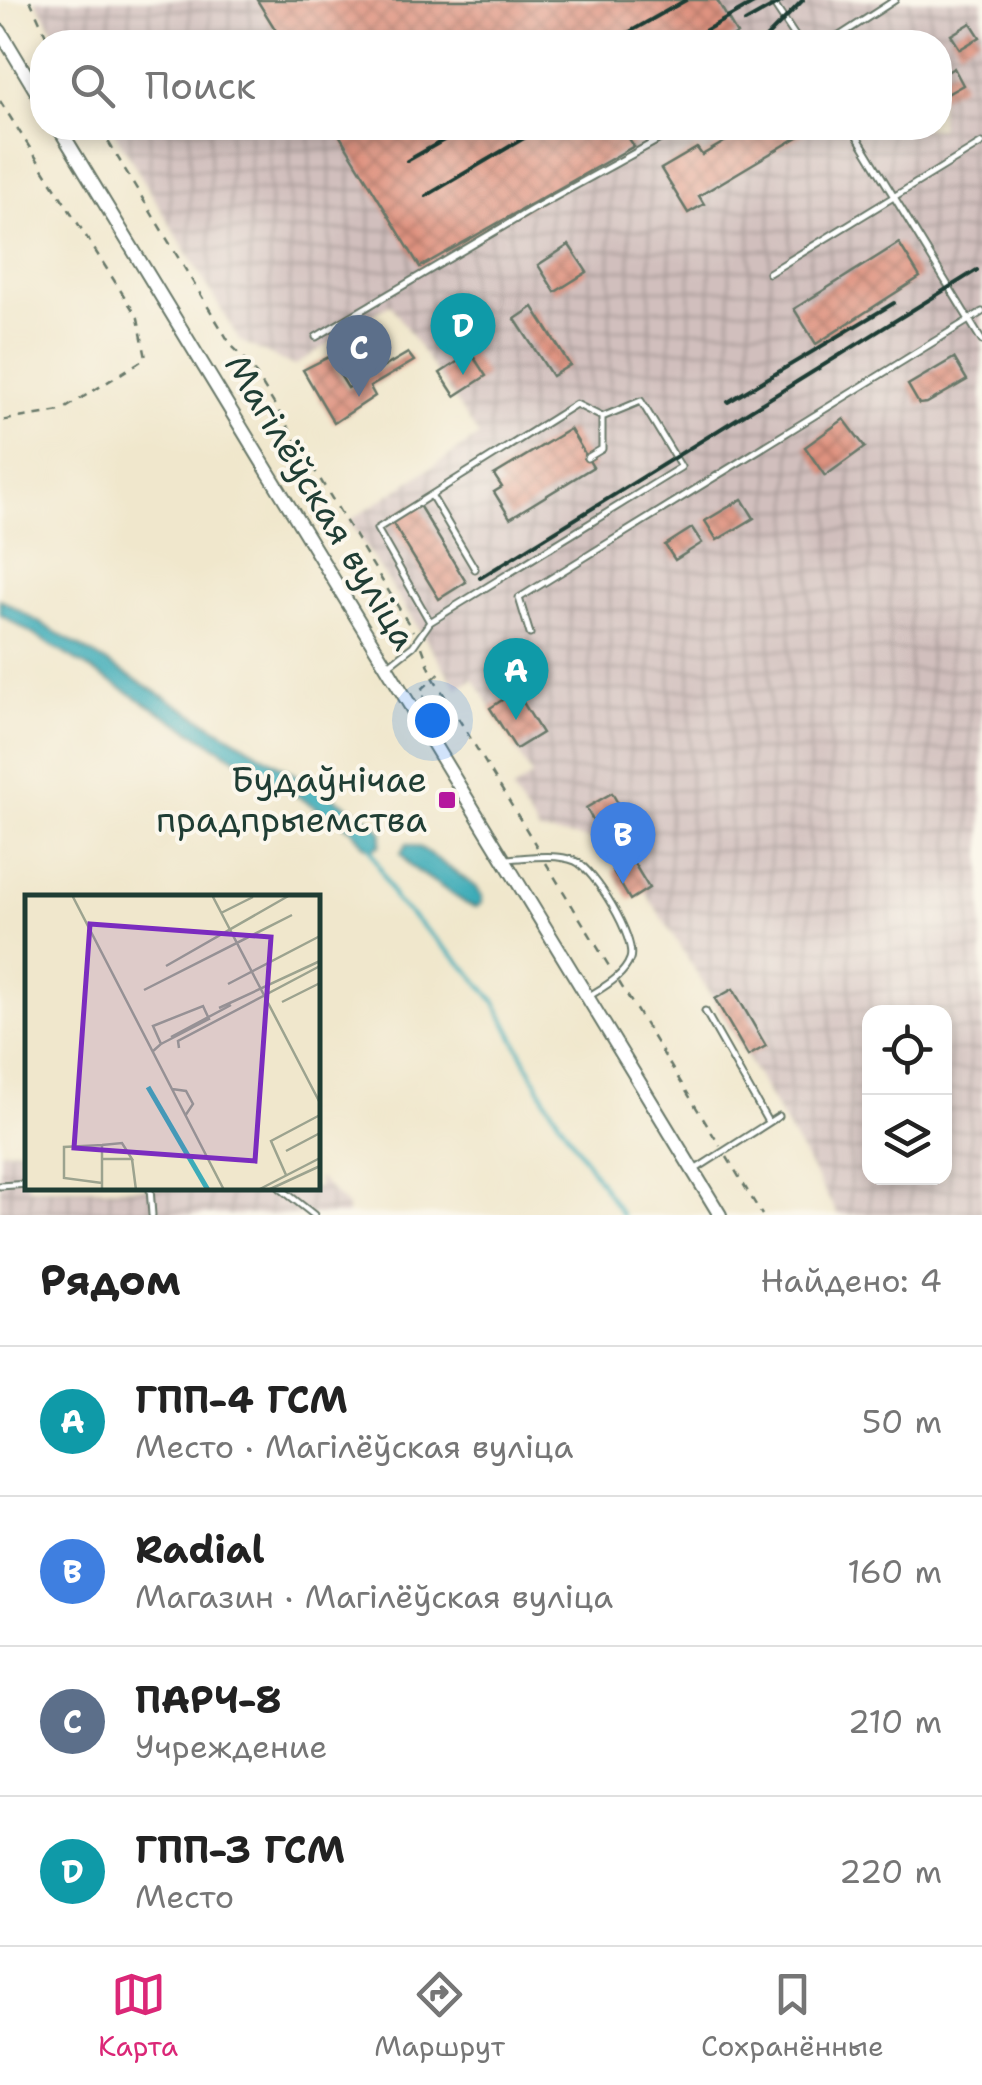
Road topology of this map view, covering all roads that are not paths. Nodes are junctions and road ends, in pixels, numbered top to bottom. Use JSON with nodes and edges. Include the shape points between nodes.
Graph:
{"nodes":[{"id":1,"x":771,"y":0,"type":"edge"},
{"id":2,"x":894,"y":0,"type":"edge"},
{"id":3,"x":791,"y":30,"type":"edge"},
{"id":4,"x":848,"y":30,"type":"edge"},
{"id":5,"x":0,"y":31,"type":"edge"},
{"id":6,"x":30,"y":81,"type":"edge"},
{"id":7,"x":65,"y":140,"type":"edge"},
{"id":8,"x":658,"y":140,"type":"edge"},
{"id":9,"x":859,"y":140,"type":"edge"},
{"id":10,"x":982,"y":143,"type":"edge"},
{"id":11,"x":895,"y":198,"type":"junction"},
{"id":12,"x":769,"y":273,"type":"dead end"},
{"id":13,"x":982,"y":312,"type":"edge"},
{"id":14,"x":970,"y":320,"type":"junction"},
{"id":15,"x":316,"y":337,"type":"dead end"},
{"id":16,"x":982,"y":340,"type":"edge"},
{"id":17,"x":602,"y":417,"type":"junction"},
{"id":18,"x":587,"y":458,"type":"dead end"},
{"id":19,"x":431,"y":495,"type":"junction"},
{"id":20,"x":475,"y":569,"type":"dead end"},
{"id":21,"x":430,"y":622,"type":"junction"},
{"id":22,"x":530,"y":634,"type":"dead end"},
{"id":23,"x":386,"y":667,"type":"junction"},
{"id":24,"x":505,"y":859,"type":"junction"},
{"id":25,"x":588,"y":997,"type":"junction"},
{"id":26,"x":706,"y":1011,"type":"dead end"},
{"id":27,"x":779,"y":1116,"type":"dead end"},
{"id":28,"x":768,"y":1122,"type":"junction"},
{"id":29,"x":694,"y":1171,"type":"junction"},
{"id":30,"x":25,"y":1184,"type":"edge"},
{"id":31,"x":0,"y":1186,"type":"edge"},
{"id":32,"x":150,"y":1190,"type":"edge"},
{"id":33,"x":283,"y":1190,"type":"edge"},
{"id":34,"x":152,"y":1215,"type":"edge"},
{"id":35,"x":314,"y":1215,"type":"edge"},
{"id":36,"x":720,"y":1215,"type":"edge"}],
"edges":[{"from":1,"to":3,"type":"lane"},
{"from":2,"to":4,"type":"lane"},
{"from":5,"to":6,"type":"street"},
{"from":7,"to":23,"type":"street","name":"Магілёўская вуліца"},
{"from":8,"to":15,"type":"lane"},
{"from":9,"to":11,"type":"lane"},
{"from":10,"to":11,"type":"lane"},
{"from":11,"to":12,"type":"lane"},
{"from":11,"to":14,"type":"lane"},
{"from":13,"to":14,"type":"lane"},
{"from":14,"to":16,"type":"lane"},
{"from":14,"to":22,"type":"lane","via":[[519,598]]},
{"from":17,"to":18,"type":"lane","via":[[602,449]]},
{"from":17,"to":19,"type":"lane","via":[[576,404]]},
{"from":17,"to":21,"type":"lane","via":[[641,401],[680,467]]},
{"from":19,"to":20,"type":"lane"},
{"from":19,"to":21,"type":"lane","via":[[378,529]]},
{"from":21,"to":23,"type":"lane"},
{"from":23,"to":24,"type":"street","name":"Магілёўская вуліца"},
{"from":24,"to":25,"type":"street","name":"Магілёўская вуліца"},
{"from":24,"to":25,"type":"lane","via":[[575,861],[626,930],[632,956],[616,978]]},
{"from":25,"to":29,"type":"street","name":"Магілёўская вуліца"},
{"from":26,"to":28,"type":"lane"},
{"from":27,"to":28,"type":"lane"},
{"from":28,"to":29,"type":"lane"},
{"from":29,"to":36,"type":"street","name":"Магілёўская вуліца"},
{"from":30,"to":31,"type":"lane"},
{"from":32,"to":34,"type":"lane"},
{"from":33,"to":35,"type":"lane"}]}
